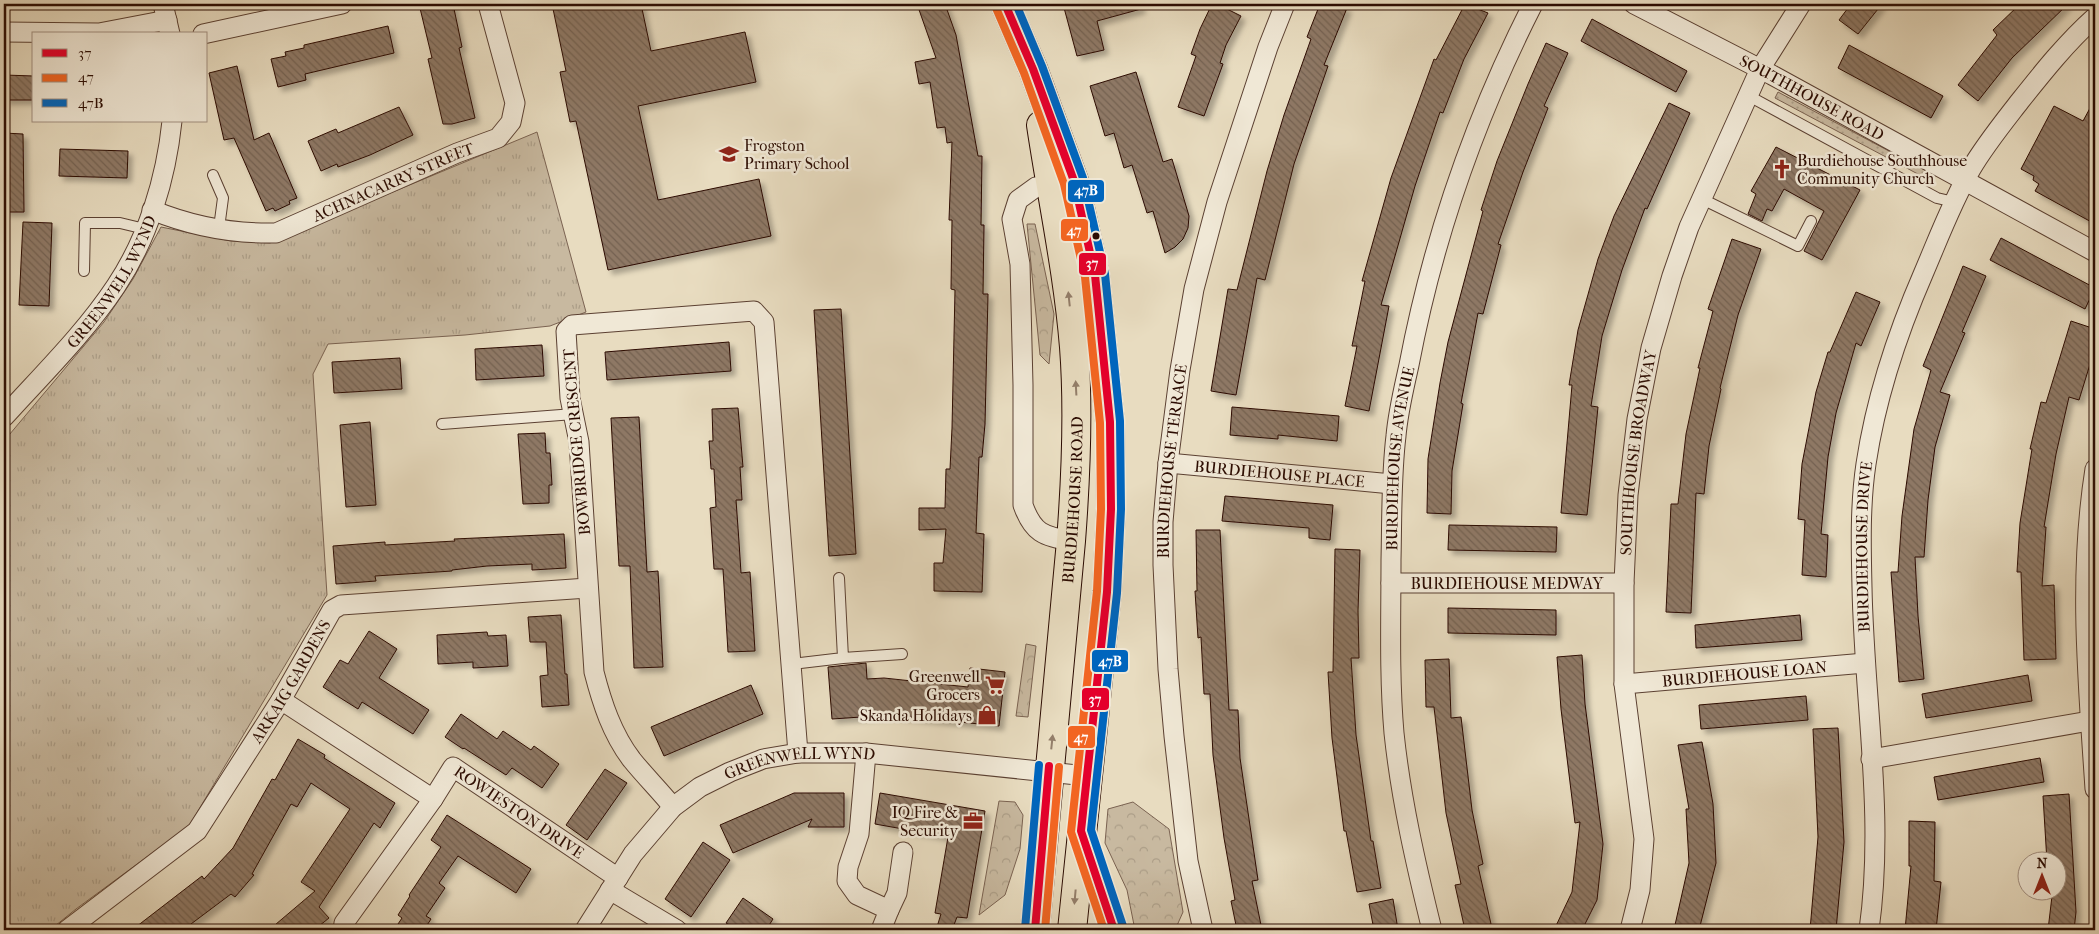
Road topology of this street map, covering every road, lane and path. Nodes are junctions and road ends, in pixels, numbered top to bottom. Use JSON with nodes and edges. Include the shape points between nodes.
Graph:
{"nodes":[{"id":1,"x":342,"y":4,"type":"edge"},
{"id":2,"x":488,"y":4,"type":"edge"},
{"id":3,"x":1006,"y":4,"type":"edge"},
{"id":4,"x":1285,"y":4,"type":"edge"},
{"id":5,"x":1533,"y":4,"type":"edge"},
{"id":6,"x":1634,"y":4,"type":"edge"},
{"id":7,"x":1801,"y":4,"type":"edge"},
{"id":8,"x":2095,"y":17,"type":"edge"},
{"id":9,"x":167,"y":19,"type":"edge"},
{"id":10,"x":4,"y":32,"type":"edge"},
{"id":11,"x":32,"y":32,"type":"edge"},
{"id":12,"x":104,"y":32,"type":"edge"},
{"id":13,"x":208,"y":33,"type":"edge"},
{"id":14,"x":1760,"y":68,"type":"junction"},
{"id":15,"x":1747,"y":95,"type":"junction"},
{"id":16,"x":172,"y":122,"type":"edge"},
{"id":17,"x":213,"y":175,"type":"dead end"},
{"id":18,"x":1965,"y":180,"type":"junction"},
{"id":19,"x":1063,"y":182,"type":"junction"},
{"id":20,"x":1700,"y":198,"type":"junction"},
{"id":21,"x":1954,"y":202,"type":"junction"},
{"id":22,"x":152,"y":210,"type":"junction"},
{"id":23,"x":1811,"y":220,"type":"dead end"},
{"id":24,"x":219,"y":228,"type":"junction"},
{"id":25,"x":145,"y":229,"type":"junction"},
{"id":26,"x":2095,"y":252,"type":"edge"},
{"id":27,"x":84,"y":271,"type":"dead end"},
{"id":28,"x":574,"y":414,"type":"junction"},
{"id":29,"x":4,"y":417,"type":"edge"},
{"id":30,"x":442,"y":424,"type":"dead end"},
{"id":31,"x":1168,"y":463,"type":"junction"},
{"id":32,"x":2095,"y":469,"type":"edge"},
{"id":33,"x":1392,"y":484,"type":"junction"},
{"id":34,"x":1071,"y":541,"type":"junction"},
{"id":35,"x":839,"y":578,"type":"dead end"},
{"id":36,"x":1391,"y":583,"type":"junction"},
{"id":37,"x":1624,"y":583,"type":"junction"},
{"id":38,"x":588,"y":588,"type":"junction"},
{"id":39,"x":902,"y":654,"type":"dead end"},
{"id":40,"x":843,"y":658,"type":"junction"},
{"id":41,"x":1865,"y":663,"type":"junction"},
{"id":42,"x":792,"y":664,"type":"junction"},
{"id":43,"x":1624,"y":684,"type":"junction"},
{"id":44,"x":281,"y":700,"type":"junction"},
{"id":45,"x":2093,"y":720,"type":"edge"},
{"id":46,"x":798,"y":753,"type":"junction"},
{"id":47,"x":866,"y":753,"type":"junction"},
{"id":48,"x":1871,"y":759,"type":"junction"},
{"id":49,"x":1049,"y":772,"type":"junction"},
{"id":50,"x":1087,"y":776,"type":"junction"},
{"id":51,"x":2095,"y":789,"type":"edge"},
{"id":52,"x":432,"y":799,"type":"junction"},
{"id":53,"x":673,"y":806,"type":"junction"},
{"id":54,"x":1082,"y":831,"type":"junction"},
{"id":55,"x":903,"y":852,"type":"dead end"},
{"id":56,"x":614,"y":884,"type":"junction"},
{"id":57,"x":889,"y":910,"type":"junction"},
{"id":58,"x":67,"y":930,"type":"edge"},
{"id":59,"x":344,"y":930,"type":"edge"},
{"id":60,"x":585,"y":930,"type":"edge"},
{"id":61,"x":677,"y":930,"type":"edge"},
{"id":62,"x":881,"y":930,"type":"edge"},
{"id":63,"x":1035,"y":930,"type":"edge"},
{"id":64,"x":1072,"y":930,"type":"edge"},
{"id":65,"x":1114,"y":930,"type":"edge"},
{"id":66,"x":1203,"y":930,"type":"edge"},
{"id":67,"x":1432,"y":930,"type":"edge"},
{"id":68,"x":1630,"y":930,"type":"edge"},
{"id":69,"x":1869,"y":930,"type":"edge"}],
"edges":[{"from":1,"to":13,"type":"street"},
{"from":2,"to":24,"type":"street","name":"ACHNACARRY STREET","via":[[515,103],[510,122],[498,138],[276,233],[245,233]]},
{"from":3,"to":19,"type":"main road","name":"BURDIEHOUSE ROAD","via":[[1033,69]]},
{"from":4,"to":31,"type":"street","name":"BURDIEHOUSE TERRACE","via":[[1217,202],[1194,289]]},
{"from":5,"to":33,"type":"street","name":"BURDIEHOUSE AVENUE","via":[[1481,117],[1440,233],[1412,346],[1396,434]]},
{"from":6,"to":14,"type":"street","name":"SOUTHHOUSE ROAD"},
{"from":7,"to":14,"type":"street","name":"SOUTHHOUSE BROADWAY"},
{"from":8,"to":18,"type":"street","name":"BURDIEHOUSE DRIVE","via":[[2050,64],[1997,130]]},
{"from":9,"to":12,"type":"street"},
{"from":10,"to":11,"type":"street"},
{"from":14,"to":15,"type":"street","name":"SOUTHHOUSE BROADWAY"},
{"from":14,"to":18,"type":"street","name":"SOUTHHOUSE ROAD"},
{"from":15,"to":20,"type":"street","name":"SOUTHHOUSE BROADWAY"},
{"from":15,"to":21,"type":"lane","via":[[1937,198]]},
{"from":16,"to":22,"type":"street","name":"GREENWELL WYND","via":[[168,157]]},
{"from":17,"to":24,"type":"lane","via":[[223,198]]},
{"from":18,"to":21,"type":"street","name":"BURDIEHOUSE DRIVE"},
{"from":18,"to":26,"type":"street","name":"SOUTHHOUSE ROAD"},
{"from":34,"to":19,"type":"main road","name":"BURDIEHOUSE ROAD","one_way":true,"via":[[1077,411]]},
{"from":19,"to":34,"type":"street","via":[[1036,187],[1018,200],[1012,219],[1020,264],[1023,505],[1029,522],[1047,536]]},
{"from":19,"to":50,"type":"main road","name":"BURDIEHOUSE ROAD","via":[[1095,275],[1110,422],[1111,509],[1107,592]]},
{"from":20,"to":23,"type":"lane","via":[[1798,246]]},
{"from":20,"to":37,"type":"street","name":"SOUTHHOUSE BROADWAY","via":[[1651,348],[1628,495]]},
{"from":21,"to":41,"type":"street","name":"BURDIEHOUSE DRIVE","via":[[1898,335],[1874,422],[1862,512]]},
{"from":22,"to":24,"type":"street","name":"ACHNACARRY STREET"},
{"from":22,"to":25,"type":"street","name":"GREENWELL WYND"},
{"from":25,"to":27,"type":"lane","via":[[120,223],[85,223]]},
{"from":25,"to":29,"type":"street","name":"GREENWELL WYND","via":[[134,255],[96,314]]},
{"from":28,"to":30,"type":"lane"},
{"from":28,"to":38,"type":"street","name":"BOWBRIDGE CRESCENT","via":[[579,442]]},
{"from":28,"to":42,"type":"street","name":"BOWBRIDGE CRESCENT","via":[[566,331],[572,325],[754,311],[764,322]]},
{"from":31,"to":33,"type":"street","name":"BURDIEHOUSE PLACE"},
{"from":31,"to":66,"type":"street","name":"BURDIEHOUSE TERRACE","via":[[1163,522],[1168,670],[1188,861]]},
{"from":32,"to":45,"type":"street","via":[[2084,596]]},
{"from":33,"to":36,"type":"street","name":"BURDIEHOUSE AVENUE"},
{"from":49,"to":34,"type":"main road","name":"BURDIEHOUSE ROAD","one_way":true},
{"from":35,"to":40,"type":"lane"},
{"from":36,"to":37,"type":"street","name":"BURDIEHOUSE MEDWAY"},
{"from":36,"to":67,"type":"street","name":"BURDIEHOUSE AVENUE","via":[[1394,733],[1414,857]]},
{"from":37,"to":43,"type":"street","name":"SOUTHHOUSE BROADWAY"},
{"from":38,"to":44,"type":"street","name":"ARKAIG GARDENS","via":[[341,605],[332,610]]},
{"from":38,"to":53,"type":"street","name":"BOWBRIDGE CRESCENT","via":[[594,672],[601,699],[616,734],[632,759]]},
{"from":39,"to":40,"type":"lane"},
{"from":40,"to":42,"type":"lane"},
{"from":41,"to":43,"type":"street","name":"BURDIEHOUSE LOAN"},
{"from":41,"to":48,"type":"street","name":"BURDIEHOUSE DRIVE"},
{"from":42,"to":46,"type":"street","name":"BOWBRIDGE CRESCENT"},
{"from":43,"to":68,"type":"street","name":"SOUTHHOUSE BROADWAY","via":[[1644,839],[1640,890]]},
{"from":44,"to":52,"type":"street","name":"ROWIESTON DRIVE"},
{"from":44,"to":58,"type":"street","name":"ARKAIG GARDENS","via":[[197,831]]},
{"from":45,"to":48,"type":"street"},
{"from":45,"to":51,"type":"street"},
{"from":46,"to":47,"type":"street","name":"GREENWELL WYND"},
{"from":46,"to":53,"type":"street","name":"GREENWELL WYND","via":[[763,759],[730,772]]},
{"from":47,"to":49,"type":"street","name":"GREENWELL WYND"},
{"from":47,"to":57,"type":"street","via":[[859,834],[847,881],[857,895]]},
{"from":48,"to":69,"type":"street","name":"BURDIEHOUSE DRIVE","via":[[1875,865]]},
{"from":49,"to":50,"type":"street","name":"GREENWELL WYND"},
{"from":49,"to":63,"type":"main road","name":"BURDIEHOUSE ROAD"},
{"from":50,"to":54,"type":"main road","name":"BURDIEHOUSE ROAD"},
{"from":52,"to":56,"type":"street","name":"ROWIESTON DRIVE","via":[[453,768]]},
{"from":52,"to":59,"type":"street","via":[[344,923]]},
{"from":53,"to":56,"type":"street","name":"GREENWELL WYND","via":[[633,854]]},
{"from":54,"to":64,"type":"main road","name":"BURDIEHOUSE ROAD","one_way":true},
{"from":54,"to":65,"type":"lane"},
{"from":55,"to":57,"type":"street","via":[[897,892]]},
{"from":56,"to":60,"type":"street","name":"GREENWELL WYND"},
{"from":56,"to":61,"type":"street"},
{"from":57,"to":62,"type":"street"}]}
